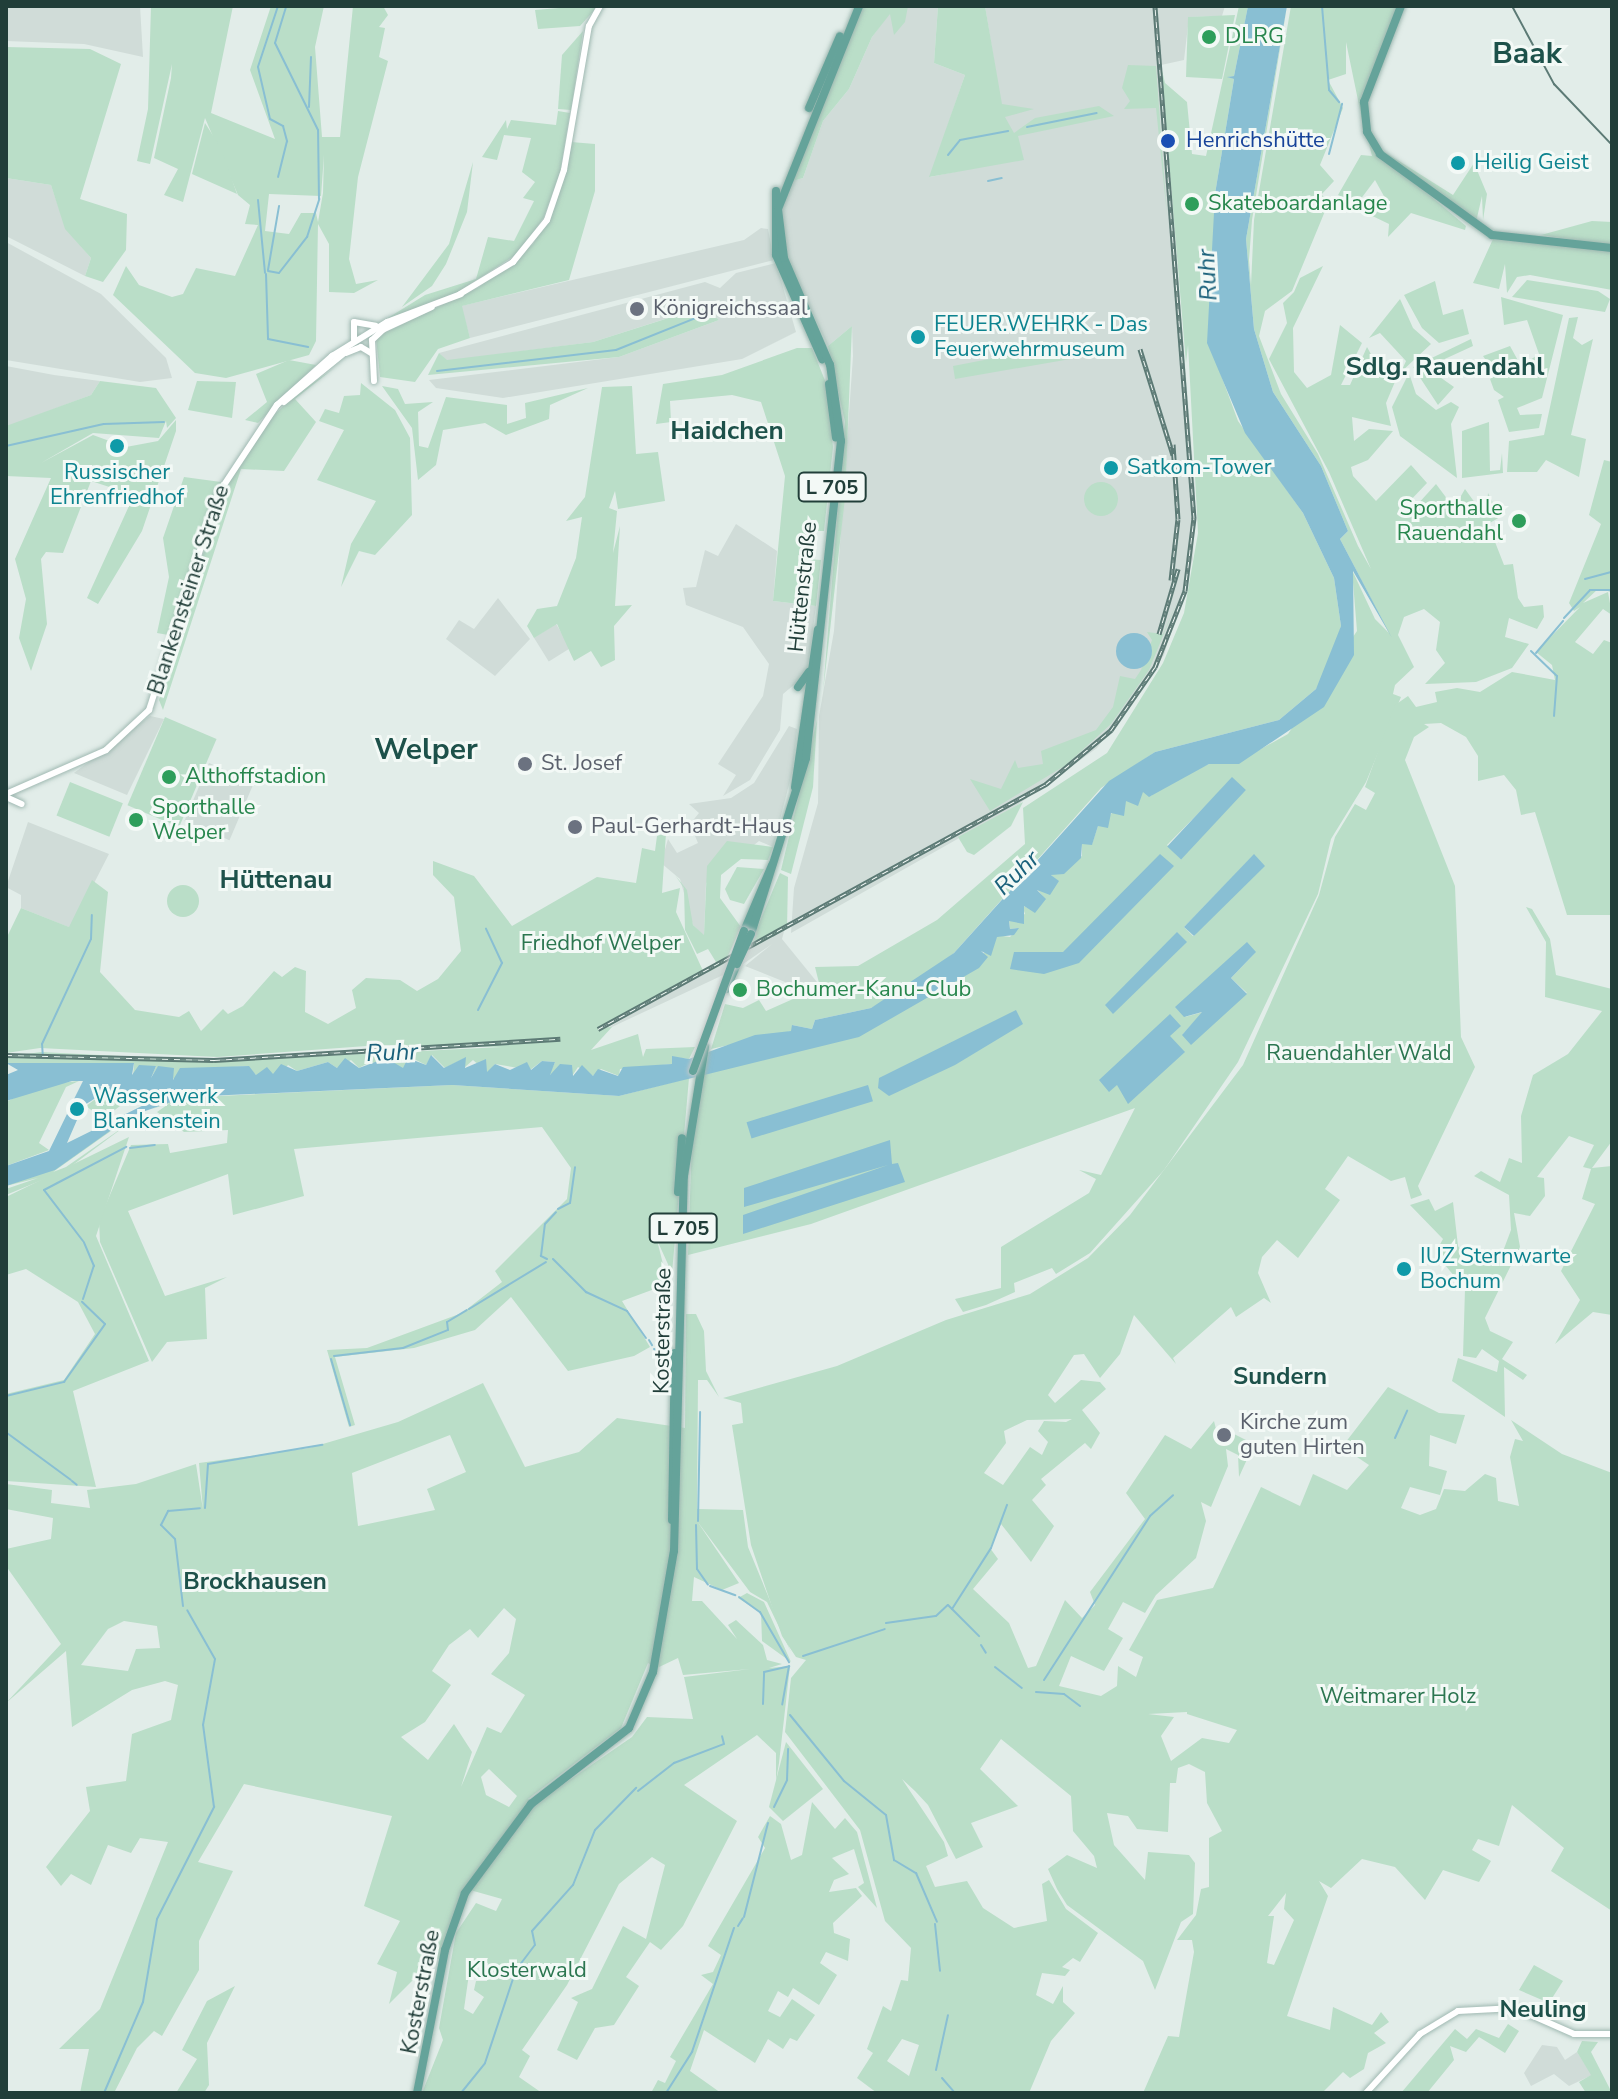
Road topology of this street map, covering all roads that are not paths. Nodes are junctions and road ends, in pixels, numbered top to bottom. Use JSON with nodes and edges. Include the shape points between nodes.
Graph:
{"nodes":[{"id":1,"x":600,"y":6,"type":"edge"},
{"id":2,"x":856,"y":6,"type":"edge"},
{"id":3,"x":1401,"y":6,"type":"edge"},
{"id":4,"x":1612,"y":248,"type":"edge"},
{"id":5,"x":788,"y":275,"type":"junction"},
{"id":6,"x":385,"y":326,"type":"junction"},
{"id":7,"x":373,"y":355,"type":"junction"},
{"id":8,"x":337,"y":357,"type":"junction"},
{"id":9,"x":374,"y":381,"type":"dead end"},
{"id":10,"x":814,"y":652,"type":"junction"},
{"id":11,"x":798,"y":687,"type":"dead end"},
{"id":12,"x":6,"y":795,"type":"edge"},
{"id":13,"x":22,"y":804,"type":"dead end"},
{"id":14,"x":778,"y":856,"type":"junction"},
{"id":15,"x":696,"y":1070,"type":"joint"},
{"id":16,"x":1612,"y":2034,"type":"edge"},
{"id":17,"x":417,"y":2093,"type":"edge"},
{"id":18,"x":1366,"y":2093,"type":"edge"}],
"edges":[{"from":1,"to":6,"type":"main road","name":"Blankensteiner Straße","via":[[589,26],[564,171],[547,220],[513,262],[461,294]]},
{"from":2,"to":5,"type":"main road","name":"Hüttenstraße","number":"L 705","via":[[776,191],[778,250]]},
{"from":3,"to":4,"type":"main road","via":[[1364,102],[1367,132],[1380,154],[1492,235]]},
{"from":5,"to":10,"type":"main road","name":"Hüttenstraße","number":"L 705","via":[[821,355],[836,429]]},
{"from":5,"to":14,"type":"main road","name":"Hüttenstraße","number":"L 705","via":[[830,365],[841,441],[815,699]]},
{"from":6,"to":7,"type":"main road","via":[[372,340]]},
{"from":6,"to":8,"type":"main road","name":"Blankensteiner Straße"},
{"from":6,"to":8,"type":"main road","via":[[368,328],[354,322],[356,338]]},
{"from":7,"to":8,"type":"main road","via":[[361,347]]},
{"from":7,"to":9,"type":"main road"},
{"from":8,"to":12,"type":"main road","name":"Blankensteiner Straße","via":[[272,412],[218,494],[149,710],[106,750]]},
{"from":10,"to":11,"type":"main road","number":"L 705"},
{"from":10,"to":14,"type":"main road","name":"Hüttenstraße","number":"L 705","via":[[798,771]]},
{"from":12,"to":13,"type":"main road"},
{"from":14,"to":15,"type":"main road","name":"Hüttenstraße","number":"L 705","bridge":true},
{"from":15,"to":17,"type":"main road","name":"Kosterstraße","number":"L 705","via":[[678,1180],[669,1593],[635,1721],[531,1804],[465,1893],[445,1950]]},
{"from":16,"to":18,"type":"main road","via":[[1580,2035],[1515,2008],[1461,2011],[1427,2028]]}]}
